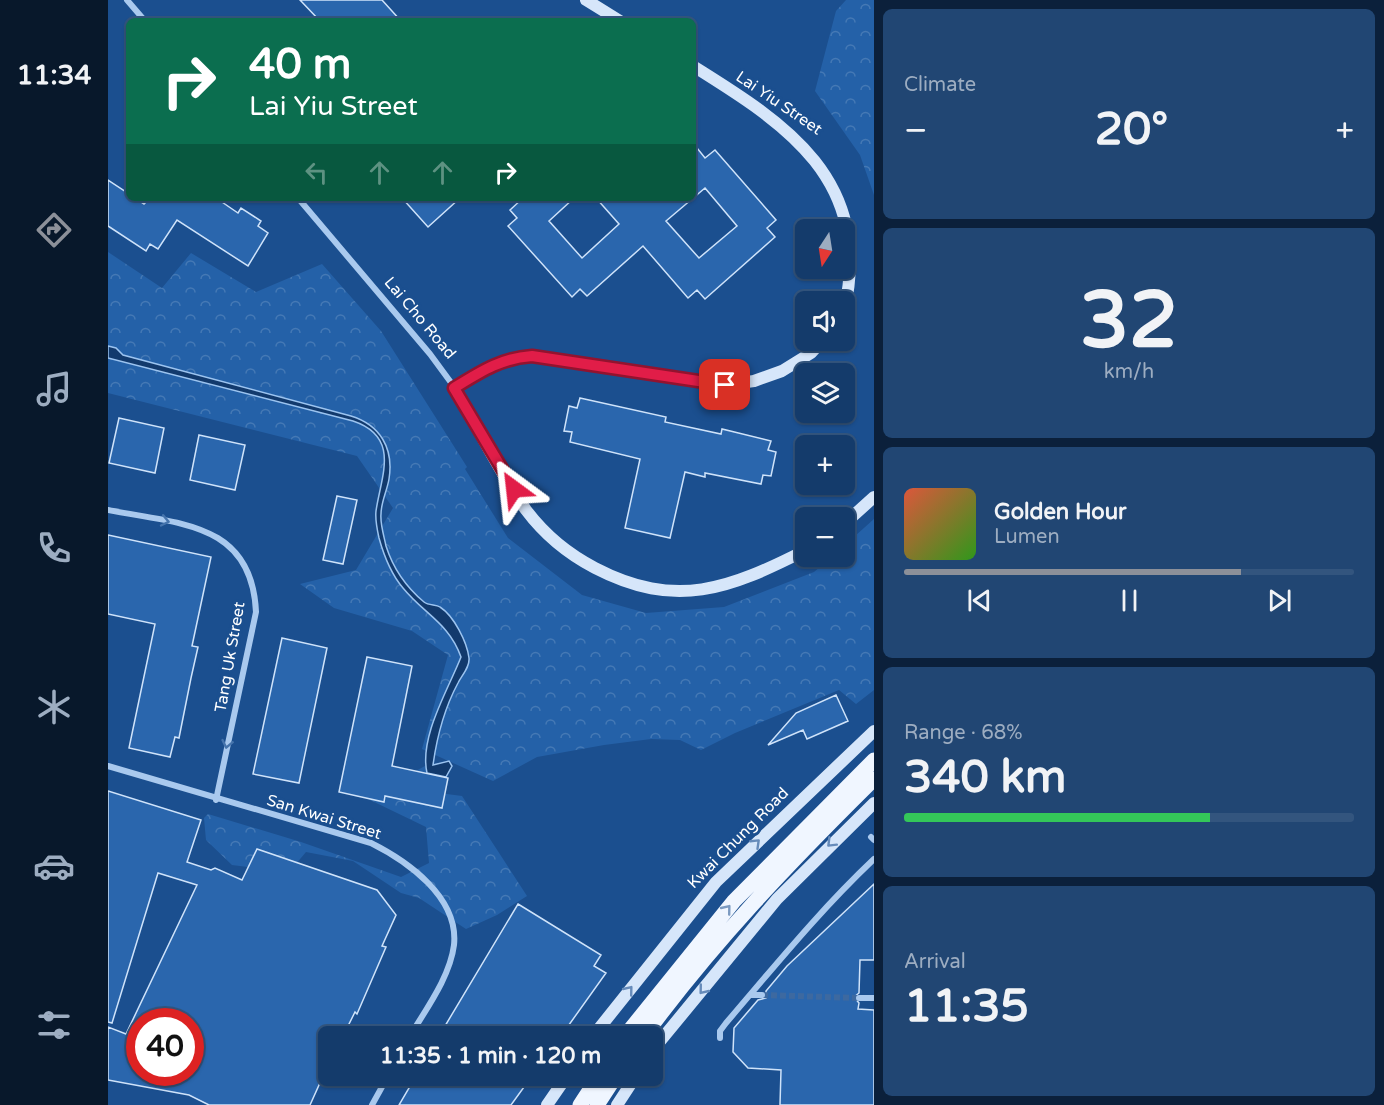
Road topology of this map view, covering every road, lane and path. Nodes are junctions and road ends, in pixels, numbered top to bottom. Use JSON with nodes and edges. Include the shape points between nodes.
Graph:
{"nodes":[{"id":1,"x":127,"y":0,"type":"edge"},
{"id":2,"x":586,"y":0,"type":"edge"},
{"id":3,"x":142,"y":18,"type":"edge"},
{"id":4,"x":615,"y":18,"type":"edge"},
{"id":5,"x":696,"y":68,"type":"edge"},
{"id":6,"x":848,"y":192,"type":"dead end"},
{"id":7,"x":301,"y":201,"type":"edge"},
{"id":8,"x":858,"y":221,"type":"dead end"},
{"id":9,"x":853,"y":291,"type":"edge"},
{"id":10,"x":812,"y":351,"type":"edge"},
{"id":11,"x":454,"y":388,"type":"junction"},
{"id":12,"x":874,"y":497,"type":"edge"},
{"id":13,"x":108,"y":510,"type":"edge"},
{"id":14,"x":855,"y":514,"type":"edge"},
{"id":15,"x":795,"y":555,"type":"edge"},
{"id":16,"x":874,"y":731,"type":"edge"},
{"id":17,"x":874,"y":760,"type":"edge"},
{"id":18,"x":108,"y":766,"type":"edge"},
{"id":19,"x":874,"y":779,"type":"edge"},
{"id":20,"x":216,"y":800,"type":"junction"},
{"id":21,"x":874,"y":804,"type":"edge"},
{"id":22,"x":825,"y":819,"type":"junction"},
{"id":23,"x":874,"y":859,"type":"edge"},
{"id":24,"x":750,"y":995,"type":"junction"},
{"id":25,"x":762,"y":995,"type":"tunnel mouth"},
{"id":26,"x":859,"y":998,"type":"tunnel mouth"},
{"id":27,"x":874,"y":998,"type":"edge"},
{"id":28,"x":416,"y":1026,"type":"edge"},
{"id":29,"x":601,"y":1026,"type":"edge"},
{"id":30,"x":633,"y":1026,"type":"edge"},
{"id":31,"x":651,"y":1026,"type":"edge"},
{"id":32,"x":663,"y":1038,"type":"edge"},
{"id":33,"x":720,"y":1038,"type":"dead end"},
{"id":34,"x":382,"y":1086,"type":"edge"},
{"id":35,"x":560,"y":1086,"type":"edge"},
{"id":36,"x":592,"y":1086,"type":"edge"},
{"id":37,"x":609,"y":1086,"type":"edge"},
{"id":38,"x":629,"y":1086,"type":"edge"},
{"id":39,"x":372,"y":1105,"type":"edge"},
{"id":40,"x":547,"y":1105,"type":"edge"},
{"id":41,"x":580,"y":1105,"type":"edge"},
{"id":42,"x":597,"y":1105,"type":"edge"},
{"id":43,"x":617,"y":1105,"type":"edge"}],
"edges":[{"from":1,"to":3,"type":"street"},
{"from":2,"to":4,"type":"street"},
{"from":5,"to":6,"type":"street","name":"Lai Yiu Street","via":[[800,134],[831,165]]},
{"from":7,"to":11,"type":"street","name":"Lai Cho Road"},
{"from":8,"to":9,"type":"street","via":[[861,241]]},
{"from":10,"to":11,"type":"street","via":[[782,371],[741,384],[708,383],[532,356],[512,357]]},
{"from":11,"to":15,"type":"street","name":"Lai Cho Road","via":[[526,510],[554,541],[617,579],[651,590],[683,593],[721,586]]},
{"from":12,"to":14,"type":"street"},
{"from":13,"to":20,"type":"street","name":"Tang Uk Street","one_way":true,"via":[[193,527],[218,537],[247,566],[255,588],[256,612]]},
{"from":29,"to":16,"type":"street","name":"Kwai Chung Road","one_way":true,"via":[[716,882]]},
{"from":17,"to":22,"type":"main road"},
{"from":18,"to":20,"type":"street","name":"San Kwai Street"},
{"from":19,"to":22,"type":"main road"},
{"from":20,"to":28,"type":"street","name":"San Kwai Street","via":[[370,843],[400,857],[421,875],[450,919],[454,944],[444,977]]},
{"from":21,"to":32,"type":"street","one_way":true,"via":[[777,899]]},
{"from":30,"to":22,"type":"main road","one_way":true,"via":[[734,900]]},
{"from":22,"to":31,"type":"main road","via":[[690,973]]},
{"from":23,"to":24,"type":"street","via":[[824,909]]},
{"from":24,"to":25,"type":"street"},
{"from":24,"to":33,"type":"street","via":[[720,1031]]},
{"from":26,"to":27,"type":"street"},
{"from":34,"to":39,"type":"street"},
{"from":35,"to":40,"type":"street"},
{"from":36,"to":41,"type":"main road"},
{"from":37,"to":42,"type":"main road"},
{"from":38,"to":43,"type":"street"}]}
